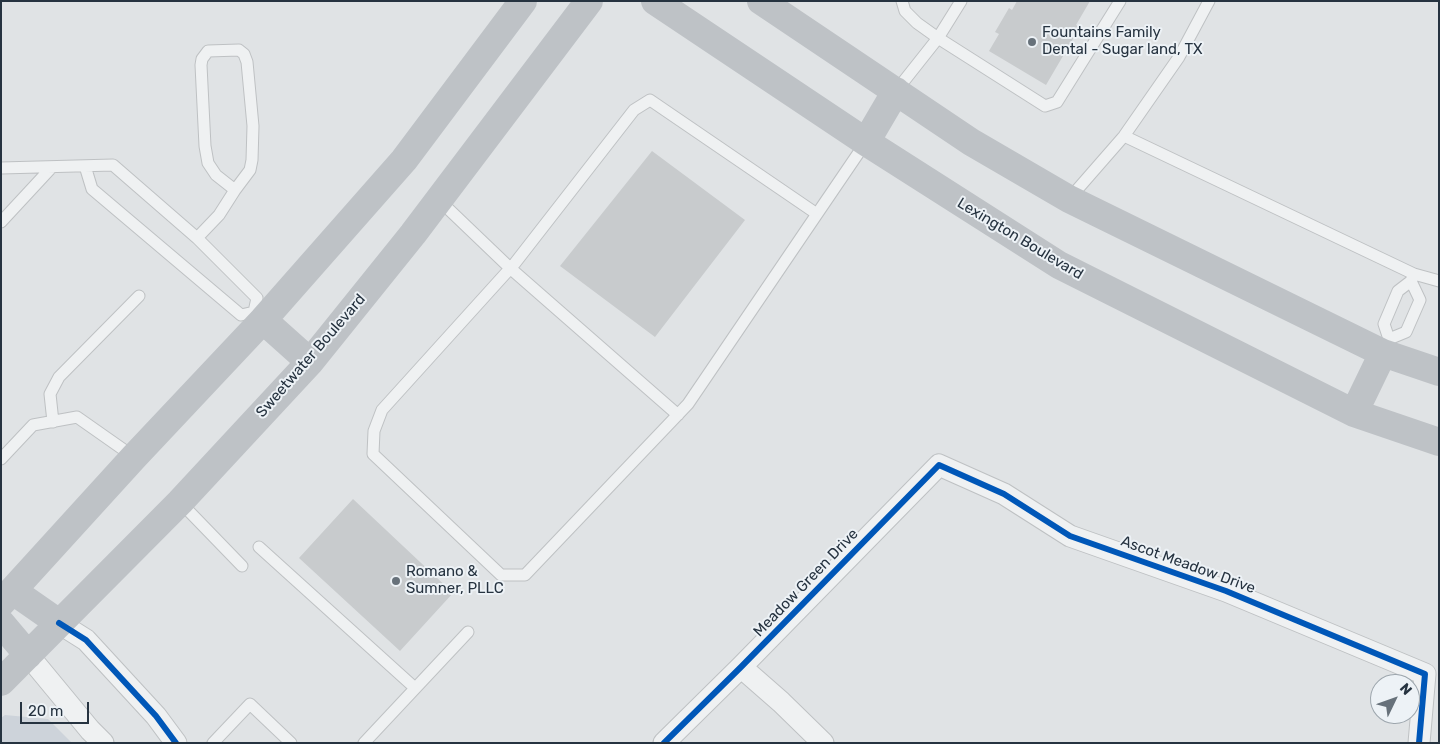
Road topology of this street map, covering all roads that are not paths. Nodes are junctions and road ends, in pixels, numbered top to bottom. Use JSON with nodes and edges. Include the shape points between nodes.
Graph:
{"nodes":[{"id":1,"x":523,"y":1,"type":"edge"},
{"id":2,"x":590,"y":1,"type":"edge"},
{"id":3,"x":654,"y":1,"type":"edge"},
{"id":4,"x":761,"y":1,"type":"edge"},
{"id":5,"x":902,"y":1,"type":"edge"},
{"id":6,"x":961,"y":1,"type":"edge"},
{"id":7,"x":1120,"y":1,"type":"edge"},
{"id":8,"x":1209,"y":1,"type":"edge"},
{"id":9,"x":938,"y":38,"type":"junction"},
{"id":10,"x":896,"y":91,"type":"junction"},
{"id":11,"x":1124,"y":136,"type":"junction"},
{"id":12,"x":866,"y":142,"type":"junction"},
{"id":13,"x":85,"y":166,"type":"junction"},
{"id":14,"x":52,"y":167,"type":"junction"},
{"id":15,"x":1,"y":168,"type":"edge"},
{"id":16,"x":235,"y":190,"type":"junction"},
{"id":17,"x":1070,"y":199,"type":"junction"},
{"id":18,"x":439,"y":200,"type":"junction"},
{"id":19,"x":817,"y":214,"type":"junction"},
{"id":20,"x":1,"y":222,"type":"edge"},
{"id":21,"x":197,"y":238,"type":"junction"},
{"id":22,"x":510,"y":268,"type":"junction"},
{"id":23,"x":1413,"y":278,"type":"junction"},
{"id":24,"x":1439,"y":281,"type":"edge"},
{"id":25,"x":140,"y":296,"type":"dead end"},
{"id":26,"x":258,"y":316,"type":"junction"},
{"id":27,"x":1386,"y":346,"type":"junction"},
{"id":28,"x":310,"y":362,"type":"junction"},
{"id":29,"x":1439,"y":372,"type":"edge"},
{"id":30,"x":1354,"y":413,"type":"junction"},
{"id":31,"x":678,"y":414,"type":"junction"},
{"id":32,"x":53,"y":422,"type":"junction"},
{"id":33,"x":1439,"y":442,"type":"edge"},
{"id":34,"x":134,"y":457,"type":"junction"},
{"id":35,"x":1,"y":459,"type":"edge"},
{"id":36,"x":973,"y":480,"type":"joint"},
{"id":37,"x":180,"y":502,"type":"junction"},
{"id":38,"x":259,"y":547,"type":"dead end"},
{"id":39,"x":242,"y":566,"type":"dead end"},
{"id":40,"x":7,"y":593,"type":"edge"},
{"id":41,"x":1,"y":623,"type":"edge"},
{"id":42,"x":60,"y":623,"type":"junction"},
{"id":43,"x":468,"y":632,"type":"dead end"},
{"id":44,"x":28,"y":655,"type":"junction"},
{"id":45,"x":741,"y":667,"type":"junction"},
{"id":46,"x":1,"y":682,"type":"edge"},
{"id":47,"x":416,"y":688,"type":"junction"},
{"id":48,"x":103,"y":743,"type":"edge"},
{"id":49,"x":176,"y":743,"type":"edge"},
{"id":50,"x":213,"y":743,"type":"edge"},
{"id":51,"x":291,"y":743,"type":"edge"},
{"id":52,"x":364,"y":743,"type":"edge"},
{"id":53,"x":664,"y":743,"type":"edge"},
{"id":54,"x":823,"y":743,"type":"edge"},
{"id":55,"x":1419,"y":743,"type":"edge"}],
"edges":[{"from":1,"to":26,"type":"main road","via":[[404,160]]},
{"from":2,"to":18,"type":"main road","name":"Sweetwater Boulevard"},
{"from":3,"to":12,"type":"main road","name":"Lexington Boulevard"},
{"from":4,"to":10,"type":"main road"},
{"from":5,"to":9,"type":"lane","via":[[905,11]]},
{"from":6,"to":9,"type":"lane"},
{"from":7,"to":9,"type":"lane","via":[[1057,102],[1045,106]]},
{"from":8,"to":11,"type":"lane","via":[[1178,57]]},
{"from":9,"to":10,"type":"lane"},
{"from":10,"to":12,"type":"main road"},
{"from":10,"to":17,"type":"main road","via":[[971,142]]},
{"from":11,"to":17,"type":"lane"},
{"from":11,"to":23,"type":"lane"},
{"from":12,"to":19,"type":"lane"},
{"from":12,"to":30,"type":"main road","name":"Lexington Boulevard","via":[[1059,266]]},
{"from":13,"to":14,"type":"lane"},
{"from":13,"to":21,"type":"lane","via":[[113,165]]},
{"from":13,"to":26,"type":"lane","via":[[92,189],[241,315]]},
{"from":14,"to":15,"type":"lane"},
{"from":14,"to":20,"type":"lane"},
{"from":16,"to":16,"type":"lane","via":[[250,170],[252,160],[253,126],[247,62],[239,50],[208,51],[201,66],[208,162],[216,175]]},
{"from":16,"to":21,"type":"lane","via":[[219,215]]},
{"from":17,"to":27,"type":"main road"},
{"from":18,"to":22,"type":"lane"},
{"from":18,"to":28,"type":"main road","name":"Sweetwater Boulevard"},
{"from":19,"to":22,"type":"lane","via":[[650,100],[634,110]]},
{"from":19,"to":31,"type":"lane","via":[[688,404]]},
{"from":21,"to":26,"type":"lane","via":[[257,298]]},
{"from":22,"to":31,"type":"lane"},
{"from":22,"to":31,"type":"lane","via":[[382,410],[374,431],[373,454],[501,575],[525,575]]},
{"from":23,"to":24,"type":"lane"},
{"from":23,"to":27,"type":"lane","via":[[1398,291],[1384,324]]},
{"from":23,"to":27,"type":"lane","via":[[1420,300],[1406,332]]},
{"from":25,"to":32,"type":"lane","via":[[59,377],[50,394]]},
{"from":26,"to":28,"type":"main road"},
{"from":26,"to":34,"type":"main road"},
{"from":27,"to":29,"type":"main road"},
{"from":27,"to":30,"type":"main road"},
{"from":28,"to":37,"type":"main road","name":"Sweetwater Boulevard"},
{"from":30,"to":33,"type":"main road","name":"Lexington Boulevard"},
{"from":32,"to":34,"type":"lane","via":[[77,417]]},
{"from":32,"to":35,"type":"lane","via":[[33,425]]},
{"from":34,"to":40,"type":"main road"},
{"from":36,"to":45,"type":"street","name":"Meadow Green Drive","via":[[939,465]]},
{"from":36,"to":55,"type":"street","name":"Ascot Meadow Drive","via":[[1004,494],[1070,536],[1226,591],[1425,674]]},
{"from":37,"to":39,"type":"lane"},
{"from":37,"to":42,"type":"main road","name":"Sweetwater Boulevard"},
{"from":38,"to":47,"type":"lane"},
{"from":40,"to":42,"type":"main road"},
{"from":41,"to":44,"type":"main road"},
{"from":42,"to":44,"type":"main road","name":"Sweetwater Boulevard"},
{"from":42,"to":49,"type":"street","via":[[86,640],[156,716]]},
{"from":43,"to":47,"type":"lane"},
{"from":44,"to":46,"type":"main road","name":"Sweetwater Boulevard"},
{"from":44,"to":48,"type":"street"},
{"from":45,"to":53,"type":"street","name":"Meadow Green Drive"},
{"from":45,"to":54,"type":"street"},
{"from":47,"to":52,"type":"lane"},
{"from":50,"to":51,"type":"lane","via":[[250,704]]}]}
